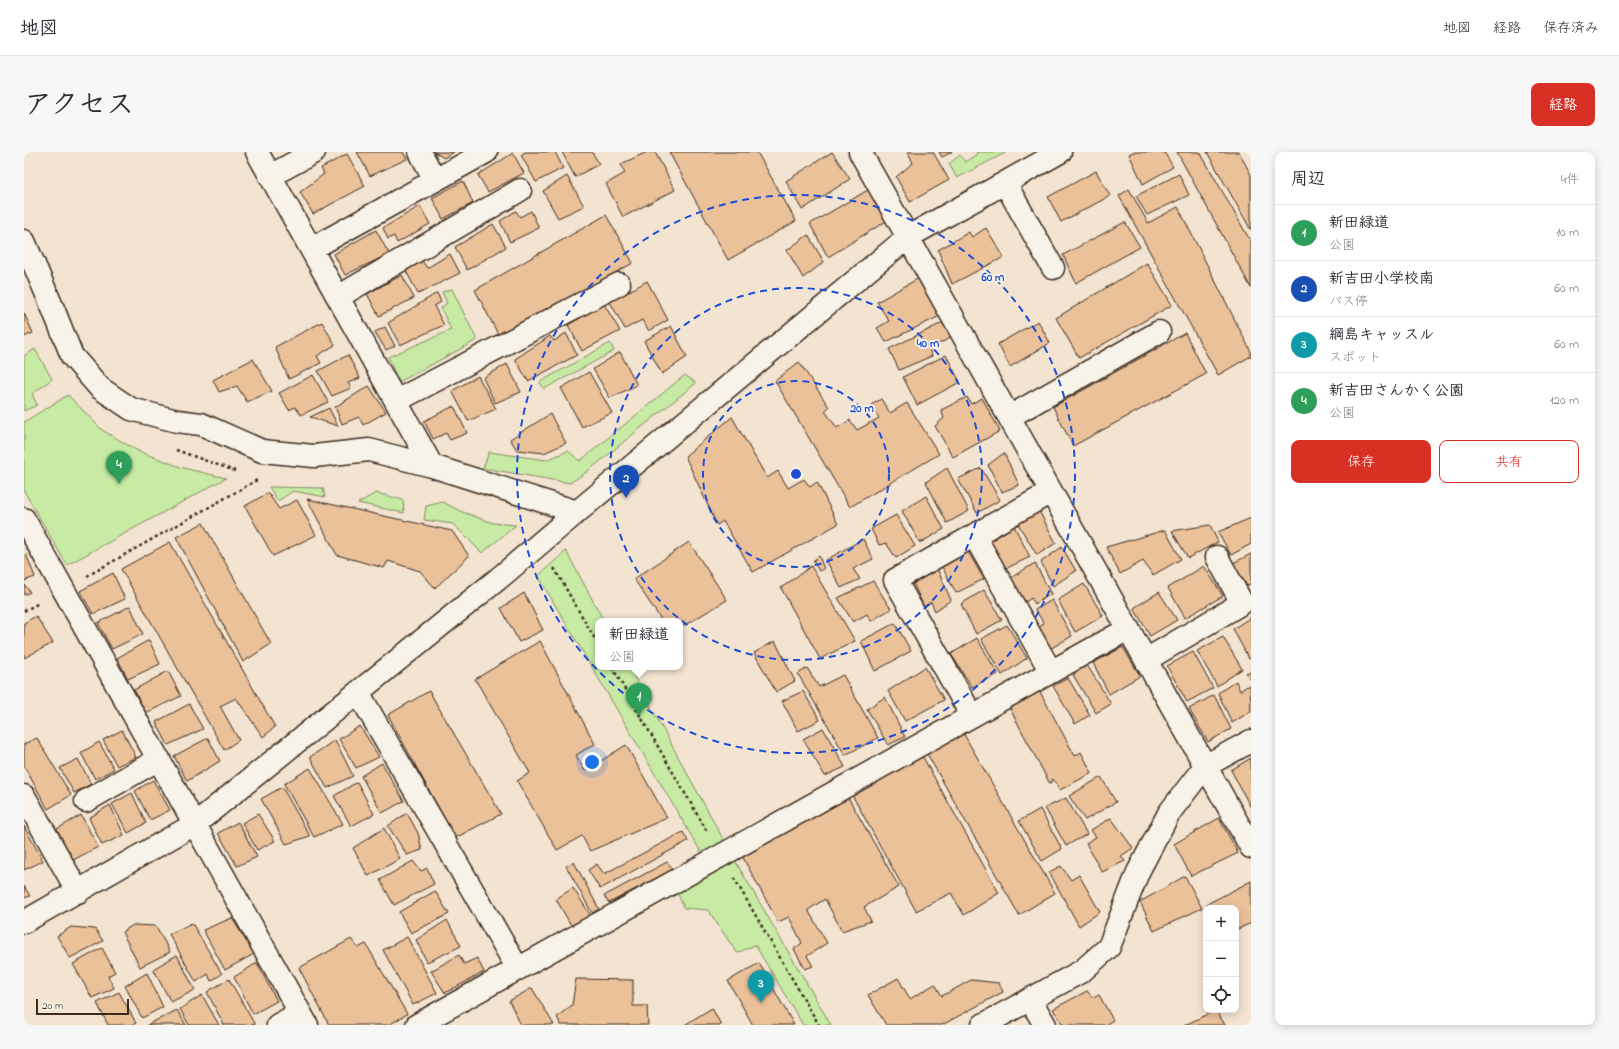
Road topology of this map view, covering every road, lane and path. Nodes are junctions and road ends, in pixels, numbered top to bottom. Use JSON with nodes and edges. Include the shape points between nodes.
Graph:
{"nodes":[{"id":1,"x":257,"y":152,"type":"edge"},
{"id":2,"x":314,"y":152,"type":"edge"},
{"id":3,"x":420,"y":152,"type":"edge"},
{"id":4,"x":486,"y":152,"type":"edge"},
{"id":5,"x":860,"y":152,"type":"edge"},
{"id":6,"x":1060,"y":152,"type":"edge"},
{"id":7,"x":270,"y":176,"type":"junction"},
{"id":8,"x":435,"y":180,"type":"junction"},
{"id":9,"x":1004,"y":183,"type":"junction"},
{"id":10,"x":520,"y":190,"type":"dead end"},
{"id":11,"x":908,"y":237,"type":"junction"},
{"id":12,"x":24,"y":241,"type":"edge"},
{"id":13,"x":311,"y":249,"type":"junction"},
{"id":14,"x":1053,"y":268,"type":"dead end"},
{"id":15,"x":619,"y":284,"type":"dead end"},
{"id":16,"x":32,"y":285,"type":"edge"},
{"id":17,"x":338,"y":297,"type":"junction"},
{"id":18,"x":1159,"y":332,"type":"dead end"},
{"id":19,"x":396,"y":402,"type":"junction"},
{"id":20,"x":1009,"y":417,"type":"junction"},
{"id":21,"x":288,"y":453,"type":"junction"},
{"id":22,"x":432,"y":466,"type":"junction"},
{"id":23,"x":1051,"y":492,"type":"junction"},
{"id":24,"x":577,"y":512,"type":"junction"},
{"id":25,"x":24,"y":518,"type":"edge"},
{"id":26,"x":974,"y":535,"type":"junction"},
{"id":27,"x":540,"y":543,"type":"junction"},
{"id":28,"x":1217,"y":557,"type":"dead end"},
{"id":29,"x":63,"y":589,"type":"junction"},
{"id":30,"x":1247,"y":601,"type":"edge"},
{"id":31,"x":24,"y":611,"type":"edge"},
{"id":32,"x":1128,"y":629,"type":"junction"},
{"id":33,"x":595,"y":639,"type":"edge"},
{"id":34,"x":1146,"y":660,"type":"junction"},
{"id":35,"x":1051,"y":672,"type":"junction"},
{"id":36,"x":358,"y":692,"type":"junction"},
{"id":37,"x":972,"y":716,"type":"junction"},
{"id":38,"x":1251,"y":741,"type":"edge"},
{"id":39,"x":159,"y":759,"type":"junction"},
{"id":40,"x":1205,"y":766,"type":"junction"},
{"id":41,"x":24,"y":796,"type":"edge"},
{"id":42,"x":86,"y":801,"type":"dead end"},
{"id":43,"x":195,"y":824,"type":"junction"},
{"id":44,"x":1251,"y":847,"type":"edge"},
{"id":45,"x":78,"y":892,"type":"junction"},
{"id":46,"x":24,"y":922,"type":"edge"},
{"id":47,"x":518,"y":969,"type":"junction"},
{"id":48,"x":1030,"y":999,"type":"junction"},
{"id":49,"x":303,"y":1019,"type":"edge"},
{"id":50,"x":278,"y":1025,"type":"edge"},
{"id":51,"x":417,"y":1025,"type":"edge"},
{"id":52,"x":983,"y":1025,"type":"edge"},
{"id":53,"x":1045,"y":1025,"type":"edge"}],
"edges":[{"from":1,"to":7,"type":"street"},
{"from":2,"to":7,"type":"street"},
{"from":3,"to":8,"type":"street"},
{"from":4,"to":8,"type":"street"},
{"from":5,"to":11,"type":"street"},
{"from":6,"to":9,"type":"street"},
{"from":7,"to":13,"type":"street"},
{"from":8,"to":13,"type":"street"},
{"from":9,"to":11,"type":"street"},
{"from":9,"to":14,"type":"street"},
{"from":10,"to":17,"type":"street"},
{"from":11,"to":20,"type":"street"},
{"from":11,"to":24,"type":"street"},
{"from":12,"to":16,"type":"street"},
{"from":13,"to":17,"type":"street"},
{"from":15,"to":19,"type":"street"},
{"from":16,"to":21,"type":"street","via":[[54,310],[72,356],[100,388],[131,409],[177,421],[201,424],[262,451]]},
{"from":17,"to":19,"type":"street"},
{"from":18,"to":20,"type":"street"},
{"from":19,"to":22,"type":"street"},
{"from":20,"to":23,"type":"street"},
{"from":21,"to":22,"type":"street","via":[[314,456],[369,450]]},
{"from":21,"to":29,"type":"path","via":[[259,480]]},
{"from":22,"to":24,"type":"street"},
{"from":23,"to":26,"type":"street"},
{"from":23,"to":32,"type":"street"},
{"from":24,"to":27,"type":"street"},
{"from":25,"to":29,"type":"street"},
{"from":26,"to":35,"type":"street"},
{"from":26,"to":37,"type":"street","via":[[895,580]]},
{"from":27,"to":33,"type":"path"},
{"from":27,"to":36,"type":"street"},
{"from":28,"to":30,"type":"street"},
{"from":29,"to":31,"type":"path"},
{"from":29,"to":39,"type":"street"},
{"from":30,"to":34,"type":"street"},
{"from":32,"to":34,"type":"street"},
{"from":32,"to":35,"type":"street"},
{"from":34,"to":40,"type":"street"},
{"from":35,"to":37,"type":"street"},
{"from":36,"to":43,"type":"street"},
{"from":36,"to":47,"type":"street"},
{"from":37,"to":47,"type":"street"},
{"from":38,"to":40,"type":"street"},
{"from":39,"to":42,"type":"street"},
{"from":39,"to":43,"type":"street"},
{"from":40,"to":44,"type":"street"},
{"from":40,"to":48,"type":"street","via":[[1169,812],[1138,872],[1110,947],[1082,971]]},
{"from":41,"to":45,"type":"street"},
{"from":43,"to":45,"type":"street"},
{"from":43,"to":49,"type":"street"},
{"from":45,"to":46,"type":"street"},
{"from":47,"to":51,"type":"street"},
{"from":48,"to":52,"type":"street"},
{"from":48,"to":53,"type":"street"},
{"from":49,"to":50,"type":"street"}]}
